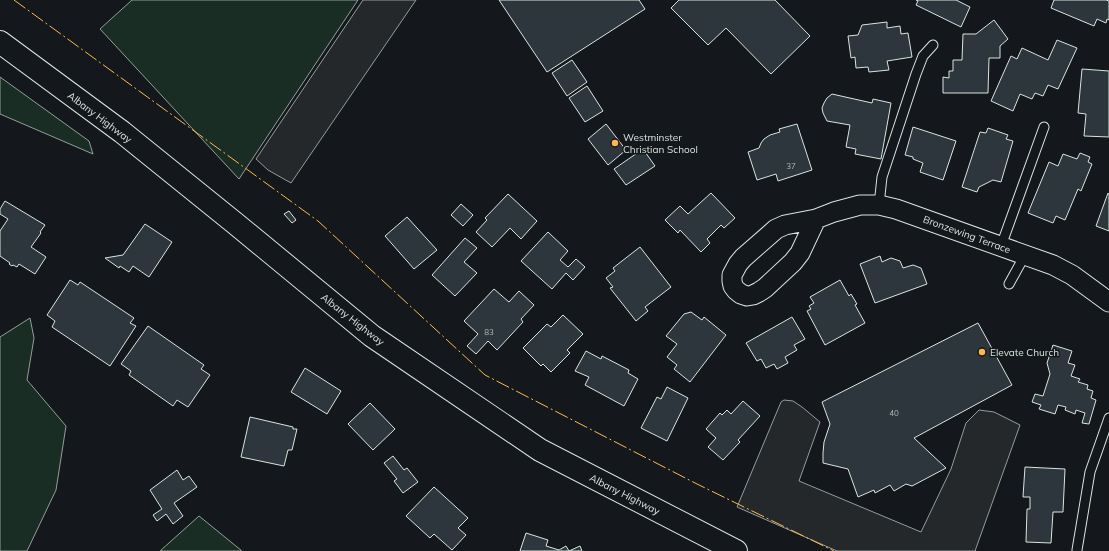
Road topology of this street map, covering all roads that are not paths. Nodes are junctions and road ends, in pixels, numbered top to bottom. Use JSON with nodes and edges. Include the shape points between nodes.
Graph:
{"nodes":[{"id":1,"x":0,"y":42,"type":"edge"},
{"id":2,"x":933,"y":45,"type":"dead end"},
{"id":3,"x":1044,"y":126,"type":"dead end"},
{"id":4,"x":879,"y":205,"type":"junction"},
{"id":5,"x":816,"y":219,"type":"junction"},
{"id":6,"x":1001,"y":246,"type":"junction"},
{"id":7,"x":1025,"y":255,"type":"junction"},
{"id":8,"x":1009,"y":284,"type":"dead end"},
{"id":9,"x":1109,"y":302,"type":"edge"},
{"id":10,"x":1109,"y":418,"type":"edge"},
{"id":11,"x":1077,"y":550,"type":"edge"},
{"id":12,"x":736,"y":551,"type":"edge"}],
"edges":[{"from":1,"to":12,"type":"main road","name":"Albany Highway","via":[[122,132],[372,336],[540,450]]},
{"from":2,"to":4,"type":"lane","via":[[923,56],[916,74],[882,177]]},
{"from":3,"to":6,"type":"lane"},
{"from":4,"to":5,"type":"street","name":"Bronzewing Terrace","via":[[860,205]]},
{"from":4,"to":6,"type":"street","name":"Bronzewing Terrace"},
{"from":5,"to":5,"type":"street","name":"Bronzewing Terrace","via":[[800,253],[766,288],[747,296],[736,290],[732,275],[743,258],[776,229]]},
{"from":6,"to":7,"type":"street","name":"Bronzewing Terrace"},
{"from":7,"to":8,"type":"lane"},
{"from":7,"to":9,"type":"street","name":"Bronzewing Terrace","via":[[1072,275]]},
{"from":10,"to":11,"type":"lane","via":[[1090,472]]}]}
